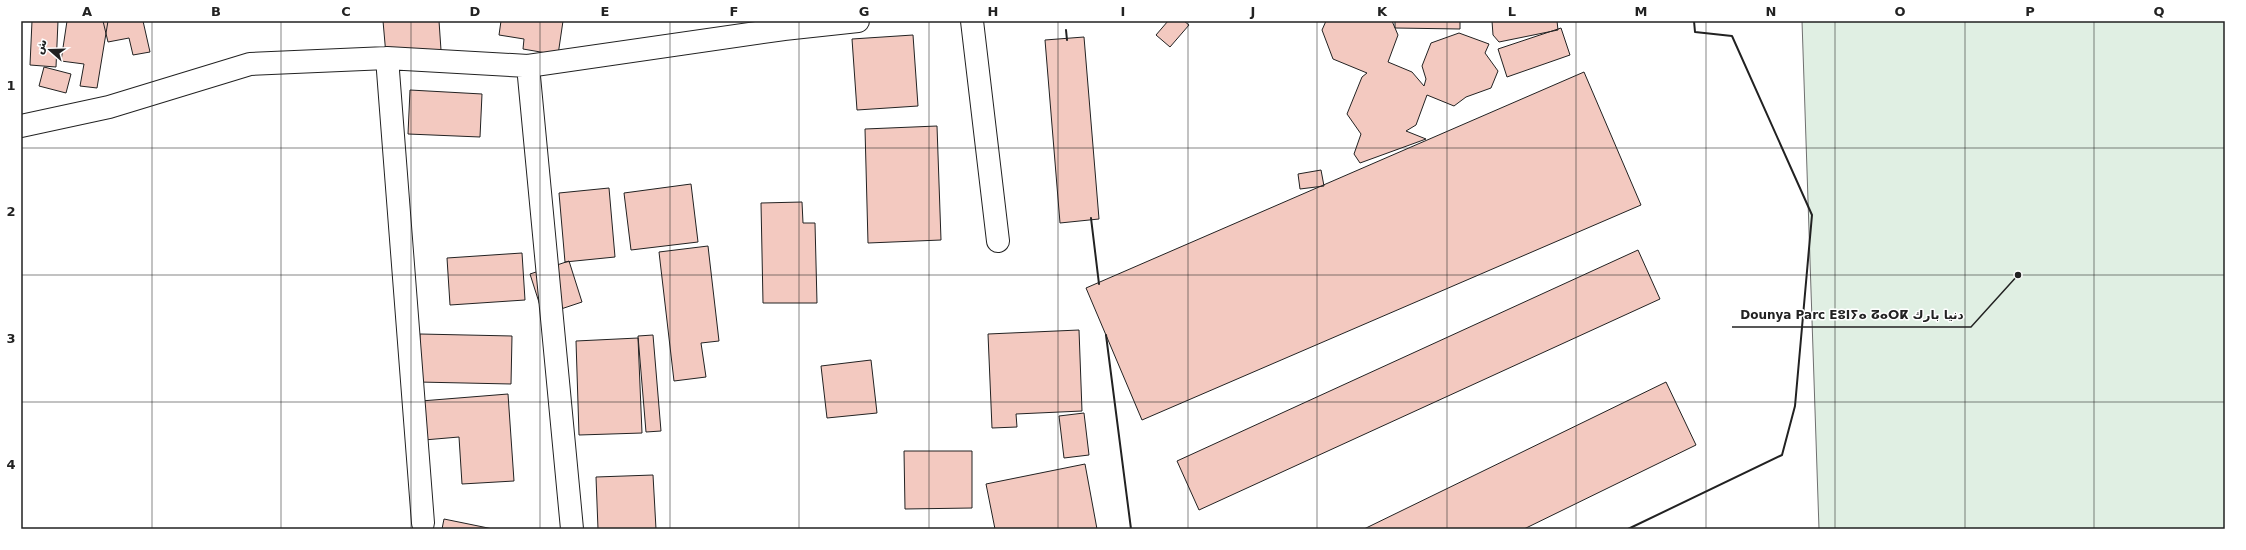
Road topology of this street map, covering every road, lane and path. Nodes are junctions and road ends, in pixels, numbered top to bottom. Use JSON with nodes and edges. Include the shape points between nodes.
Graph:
{"nodes":[{"id":1,"x":858,"y":21,"type":"edge"},
{"id":2,"x":972,"y":21,"type":"edge"},
{"id":3,"x":387,"y":58,"type":"junction"},
{"id":4,"x":528,"y":66,"type":"junction"},
{"id":5,"x":21,"y":126,"type":"edge"},
{"id":6,"x":998,"y":241,"type":"dead end"},
{"id":7,"x":424,"y":523,"type":"dead end"},
{"id":8,"x":572,"y":529,"type":"edge"}],
"edges":[{"from":1,"to":4,"type":"street","via":[[784,29]]},
{"from":2,"to":6,"type":"street"},
{"from":3,"to":4,"type":"street"},
{"from":3,"to":5,"type":"street","via":[[250,64],[109,107]]},
{"from":3,"to":7,"type":"street"},
{"from":4,"to":8,"type":"street"}]}
